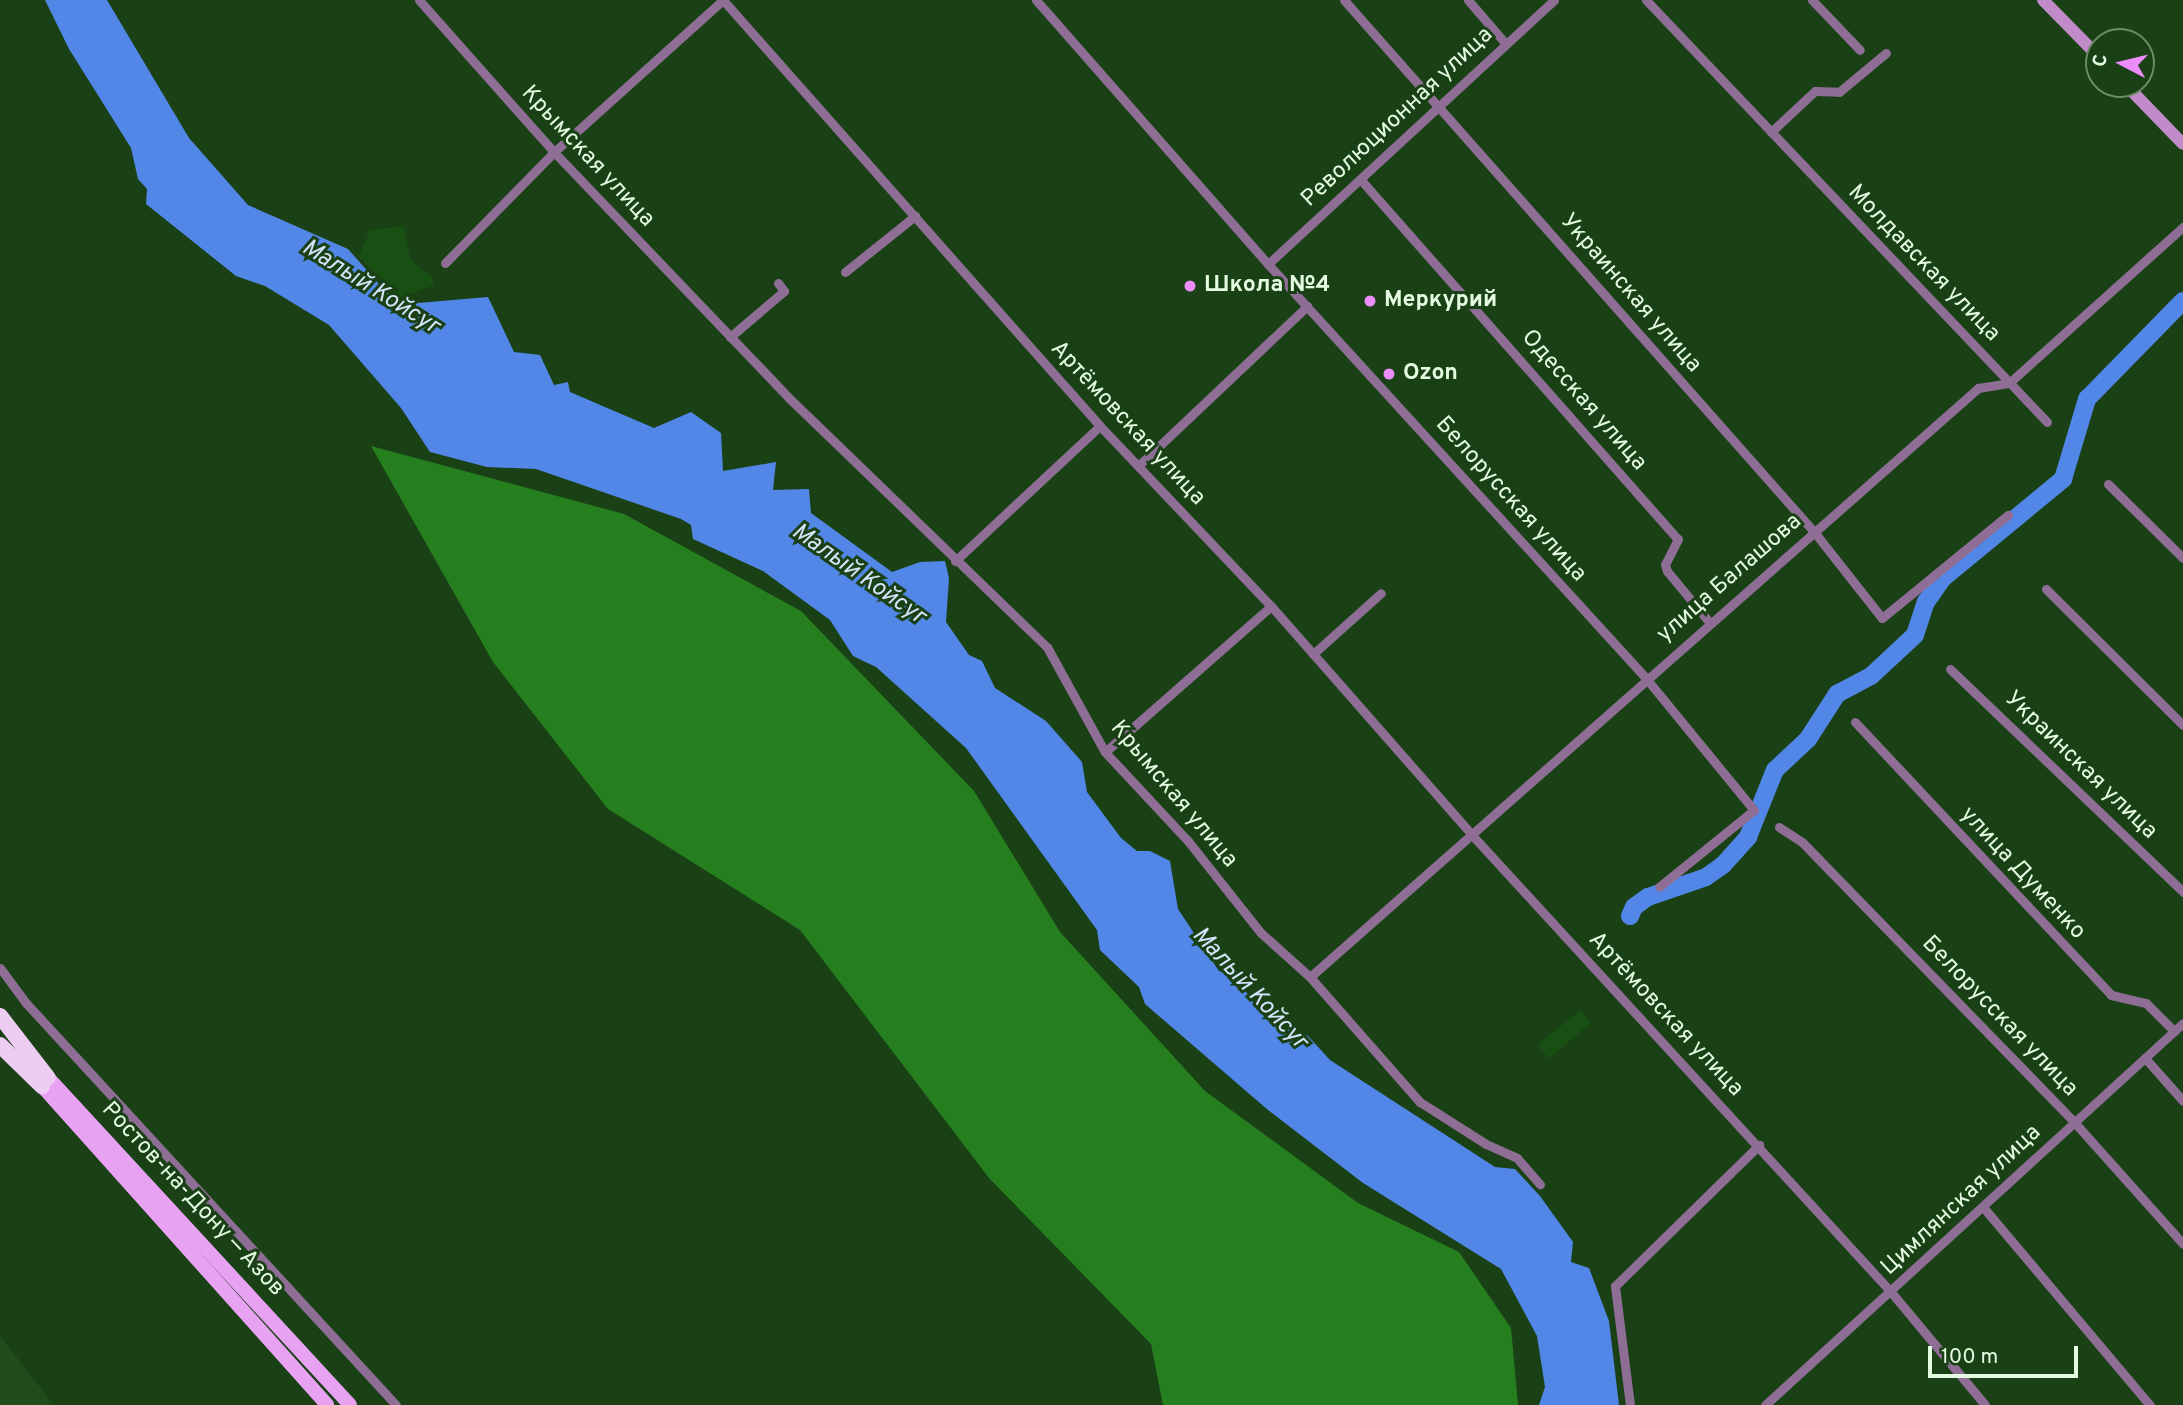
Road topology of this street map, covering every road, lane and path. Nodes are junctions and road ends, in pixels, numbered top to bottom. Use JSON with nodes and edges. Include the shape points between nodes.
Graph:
{"nodes":[{"id":1,"x":419,"y":0,"type":"edge"},
{"id":2,"x":723,"y":0,"type":"edge"},
{"id":3,"x":1036,"y":0,"type":"edge"},
{"id":4,"x":1344,"y":0,"type":"edge"},
{"id":5,"x":1468,"y":0,"type":"edge"},
{"id":6,"x":1554,"y":0,"type":"edge"},
{"id":7,"x":1646,"y":0,"type":"edge"},
{"id":8,"x":2043,"y":0,"type":"edge"},
{"id":9,"x":1815,"y":1,"type":"edge"},
{"id":10,"x":2085,"y":43,"type":"edge"},
{"id":11,"x":1506,"y":44,"type":"junction"},
{"id":12,"x":1860,"y":50,"type":"dead end"},
{"id":13,"x":1886,"y":53,"type":"dead end"},
{"id":14,"x":2139,"y":98,"type":"edge"},
{"id":15,"x":1437,"y":105,"type":"junction"},
{"id":16,"x":1771,"y":132,"type":"junction"},
{"id":17,"x":2183,"y":144,"type":"edge"},
{"id":18,"x":554,"y":152,"type":"junction"},
{"id":19,"x":1361,"y":180,"type":"junction"},
{"id":20,"x":915,"y":216,"type":"junction"},
{"id":21,"x":2183,"y":227,"type":"edge"},
{"id":22,"x":445,"y":264,"type":"dead end"},
{"id":23,"x":1269,"y":264,"type":"junction"},
{"id":24,"x":845,"y":272,"type":"dead end"},
{"id":25,"x":778,"y":283,"type":"dead end"},
{"id":26,"x":1307,"y":306,"type":"junction"},
{"id":27,"x":730,"y":337,"type":"junction"},
{"id":28,"x":2009,"y":383,"type":"junction"},
{"id":29,"x":2047,"y":422,"type":"dead end"},
{"id":30,"x":1100,"y":426,"type":"junction"},
{"id":31,"x":1138,"y":466,"type":"junction"},
{"id":32,"x":2108,"y":484,"type":"dead end"},
{"id":33,"x":2008,"y":515,"type":"dead end"},
{"id":34,"x":1815,"y":533,"type":"junction"},
{"id":35,"x":2183,"y":558,"type":"edge"},
{"id":36,"x":955,"y":561,"type":"junction"},
{"id":37,"x":2046,"y":589,"type":"dead end"},
{"id":38,"x":1381,"y":593,"type":"dead end"},
{"id":39,"x":1271,"y":606,"type":"junction"},
{"id":40,"x":1710,"y":623,"type":"junction"},
{"id":41,"x":1313,"y":654,"type":"junction"},
{"id":42,"x":1950,"y":669,"type":"dead end"},
{"id":43,"x":1645,"y":677,"type":"junction"},
{"id":44,"x":1855,"y":722,"type":"dead end"},
{"id":45,"x":2183,"y":725,"type":"edge"},
{"id":46,"x":1105,"y":752,"type":"junction"},
{"id":47,"x":1779,"y":827,"type":"dead end"},
{"id":48,"x":1472,"y":835,"type":"junction"},
{"id":49,"x":1659,"y":887,"type":"dead end"},
{"id":50,"x":2183,"y":891,"type":"edge"},
{"id":51,"x":0,"y":968,"type":"edge"},
{"id":52,"x":1310,"y":977,"type":"junction"},
{"id":53,"x":0,"y":1016,"type":"edge"},
{"id":54,"x":2183,"y":1023,"type":"edge"},
{"id":55,"x":0,"y":1027,"type":"edge"},
{"id":56,"x":2174,"y":1031,"type":"junction"},
{"id":57,"x":0,"y":1043,"type":"edge"},
{"id":58,"x":2145,"y":1058,"type":"junction"},
{"id":59,"x":45,"y":1082,"type":"junction"},
{"id":60,"x":2183,"y":1101,"type":"edge"},
{"id":61,"x":2075,"y":1123,"type":"junction"},
{"id":62,"x":1759,"y":1145,"type":"junction"},
{"id":63,"x":1540,"y":1184,"type":"dead end"},
{"id":64,"x":1983,"y":1207,"type":"junction"},
{"id":65,"x":2183,"y":1244,"type":"edge"},
{"id":66,"x":1891,"y":1292,"type":"junction"},
{"id":67,"x":327,"y":1405,"type":"edge"},
{"id":68,"x":351,"y":1405,"type":"edge"},
{"id":69,"x":396,"y":1405,"type":"edge"},
{"id":70,"x":1630,"y":1405,"type":"edge"},
{"id":71,"x":1765,"y":1405,"type":"edge"},
{"id":72,"x":1985,"y":1405,"type":"edge"},
{"id":73,"x":2150,"y":1405,"type":"edge"}],
"edges":[{"from":1,"to":18,"type":"street","name":"Крымская улица"},
{"from":2,"to":18,"type":"street"},
{"from":2,"to":20,"type":"street","name":"Артёмовская улица"},
{"from":3,"to":23,"type":"street","name":"Белорусская улица"},
{"from":4,"to":15,"type":"street","name":"Украинская улица"},
{"from":5,"to":11,"type":"street"},
{"from":6,"to":11,"type":"street","name":"Революционная улица"},
{"from":7,"to":16,"type":"street","name":"Молдавская улица"},
{"from":8,"to":10,"type":"main road"},
{"from":9,"to":12,"type":"street"},
{"from":11,"to":15,"type":"street","name":"Революционная улица"},
{"from":13,"to":16,"type":"street","via":[[1839,92],[1815,91]]},
{"from":14,"to":17,"type":"main road"},
{"from":15,"to":19,"type":"street","name":"Революционная улица"},
{"from":15,"to":34,"type":"street","name":"Украинская улица"},
{"from":16,"to":28,"type":"street","name":"Молдавская улица"},
{"from":18,"to":22,"type":"street"},
{"from":18,"to":27,"type":"street","name":"Крымская улица"},
{"from":19,"to":23,"type":"street","name":"Революционная улица"},
{"from":19,"to":40,"type":"street","name":"Одесская улица","via":[[1678,539],[1665,564],[1667,571]]},
{"from":20,"to":24,"type":"street"},
{"from":20,"to":30,"type":"street","name":"Артёмовская улица"},
{"from":21,"to":28,"type":"street","name":"улица Балашова"},
{"from":23,"to":26,"type":"street","name":"Белорусская улица"},
{"from":25,"to":27,"type":"street","via":[[784,290]]},
{"from":26,"to":31,"type":"street"},
{"from":26,"to":43,"type":"street","name":"Белорусская улица"},
{"from":27,"to":36,"type":"street","name":"Крымская улица"},
{"from":28,"to":29,"type":"street","name":"Молдавская улица"},
{"from":28,"to":34,"type":"street","name":"улица Балашова","via":[[1978,388]]},
{"from":30,"to":31,"type":"street","name":"Артёмовская улица"},
{"from":30,"to":36,"type":"street"},
{"from":31,"to":39,"type":"street","name":"Артёмовская улица"},
{"from":32,"to":35,"type":"street"},
{"from":33,"to":34,"type":"street","name":"Украинская улица","via":[[1882,618]]},
{"from":34,"to":40,"type":"street","name":"улица Балашова"},
{"from":36,"to":46,"type":"street","name":"Крымская улица","via":[[1047,648]]},
{"from":37,"to":45,"type":"street"},
{"from":38,"to":41,"type":"street"},
{"from":39,"to":41,"type":"street","name":"Артёмовская улица"},
{"from":39,"to":46,"type":"street"},
{"from":40,"to":43,"type":"street","name":"улица Балашова"},
{"from":41,"to":48,"type":"street","name":"Артёмовская улица"},
{"from":42,"to":50,"type":"street","name":"Украинская улица"},
{"from":43,"to":48,"type":"street","name":"улица Балашова"},
{"from":43,"to":49,"type":"street","name":"Белорусская улица","via":[[1754,810]]},
{"from":44,"to":56,"type":"street","name":"улица Думенко","via":[[2111,995],[2146,1003]]},
{"from":46,"to":52,"type":"street","name":"Крымская улица","via":[[1188,841],[1261,933]]},
{"from":47,"to":61,"type":"street","name":"Белорусская улица","via":[[1802,842]]},
{"from":48,"to":52,"type":"street","name":"улица Балашова"},
{"from":48,"to":62,"type":"street","name":"Артёмовская улица"},
{"from":51,"to":69,"type":"street","via":[[26,1003]]},
{"from":52,"to":63,"type":"street","name":"Крымская улица","via":[[1420,1102],[1517,1158]]},
{"from":53,"to":59,"type":"highway"},
{"from":54,"to":56,"type":"street","name":"Цимлянская улица"},
{"from":55,"to":59,"type":"main road","name":"Ростов-на-Дону — Азов"},
{"from":56,"to":58,"type":"street","name":"Цимлянская улица"},
{"from":57,"to":59,"type":"highway"},
{"from":58,"to":60,"type":"street"},
{"from":58,"to":61,"type":"street","name":"Цимлянская улица"},
{"from":59,"to":67,"type":"main road","name":"Ростов-на-Дону — Азов"},
{"from":59,"to":68,"type":"main road","name":"Ростов-на-Дону — Азов"},
{"from":61,"to":64,"type":"street","name":"Цимлянская улица"},
{"from":61,"to":65,"type":"street","name":"Белорусская улица"},
{"from":62,"to":66,"type":"street","name":"Артёмовская улица"},
{"from":62,"to":70,"type":"street","via":[[1615,1286]]},
{"from":64,"to":66,"type":"street","name":"Цимлянская улица"},
{"from":64,"to":73,"type":"street"},
{"from":66,"to":71,"type":"street","name":"Цимлянская улица"},
{"from":66,"to":72,"type":"street","name":"Артёмовская улица"}]}
